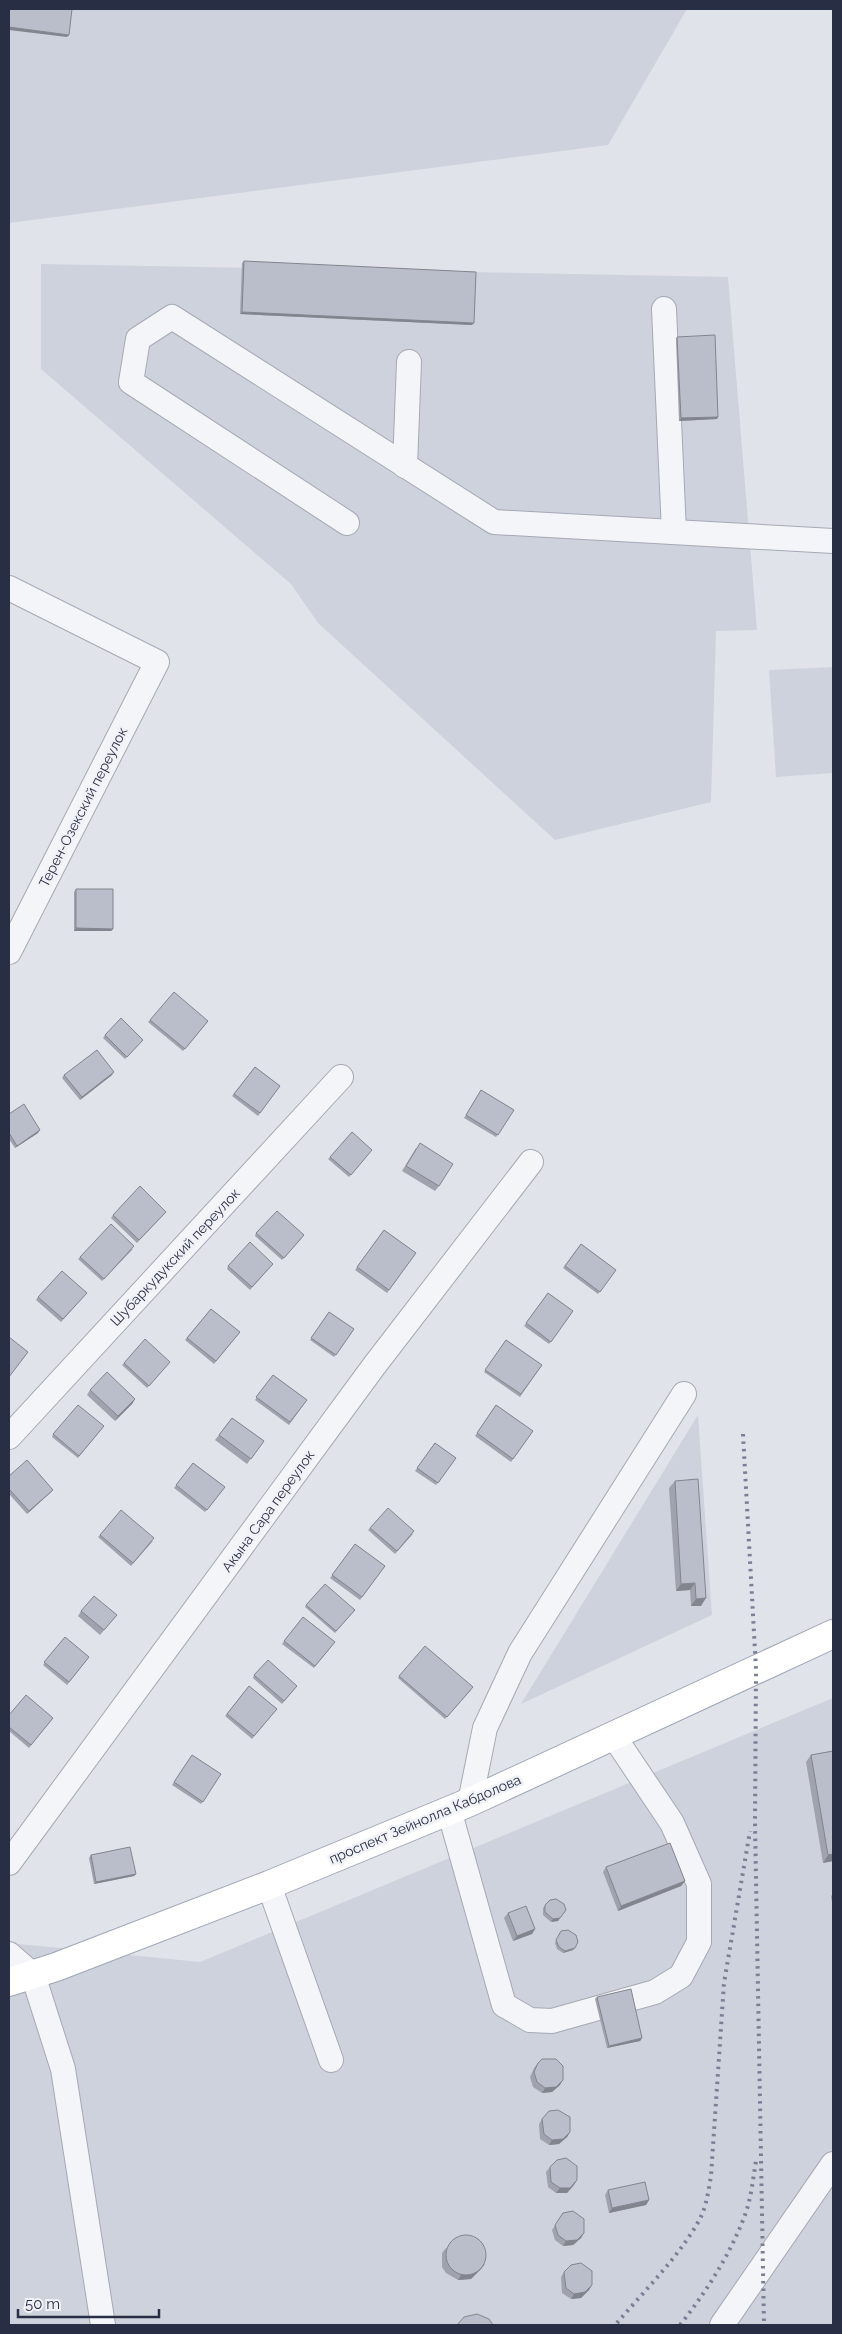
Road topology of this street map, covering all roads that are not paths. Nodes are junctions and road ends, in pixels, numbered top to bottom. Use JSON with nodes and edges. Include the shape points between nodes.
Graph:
{"nodes":[{"id":1,"x":664,"y":309,"type":"dead end"},
{"id":2,"x":409,"y":362,"type":"dead end"},
{"id":3,"x":405,"y":466,"type":"junction"},
{"id":4,"x":347,"y":522,"type":"dead end"},
{"id":5,"x":674,"y":532,"type":"junction"},
{"id":6,"x":833,"y":541,"type":"edge"},
{"id":7,"x":9,"y":588,"type":"edge"},
{"id":8,"x":9,"y":952,"type":"edge"},
{"id":9,"x":341,"y":1077,"type":"dead end"},
{"id":10,"x":531,"y":1162,"type":"dead end"},
{"id":11,"x":684,"y":1394,"type":"dead end"},
{"id":12,"x":9,"y":1437,"type":"edge"},
{"id":13,"x":833,"y":1634,"type":"edge"},
{"id":14,"x":613,"y":1735,"type":"junction"},
{"id":15,"x":460,"y":1806,"type":"junction"},
{"id":16,"x":9,"y":1863,"type":"edge"},
{"id":17,"x":269,"y":1885,"type":"junction"},
{"id":18,"x":9,"y":1954,"type":"edge"},
{"id":19,"x":21,"y":1978,"type":"edge"},
{"id":20,"x":331,"y":2060,"type":"dead end"},
{"id":21,"x":833,"y":2164,"type":"edge"},
{"id":22,"x":103,"y":2325,"type":"edge"},
{"id":23,"x":722,"y":2325,"type":"edge"}],
"edges":[{"from":1,"to":5,"type":"street"},
{"from":2,"to":3,"type":"street"},
{"from":3,"to":4,"type":"street","via":[[172,317],[138,339],[131,382]]},
{"from":3,"to":5,"type":"street","via":[[494,522]]},
{"from":5,"to":6,"type":"street"},
{"from":7,"to":8,"type":"street","name":"Терен-Озекский переулок","via":[[157,662]]},
{"from":9,"to":12,"type":"street","name":"Шубаркудукский переулок"},
{"from":10,"to":16,"type":"street","name":"Акына Сара переулок","via":[[368,1374]]},
{"from":11,"to":15,"type":"street","via":[[520,1653],[485,1728]]},
{"from":13,"to":14,"type":"main road","name":"проспект Зейнолла Кабдолова"},
{"from":14,"to":15,"type":"main road","name":"проспект Зейнолла Кабдолова"},
{"from":14,"to":15,"type":"street","via":[[672,1823],[699,1884],[699,1942],[682,1976],[655,1992],[552,2021],[530,2020],[504,2005]]},
{"from":15,"to":17,"type":"main road","name":"проспект Зейнолла Кабдолова"},
{"from":17,"to":19,"type":"main road","name":"проспект Зейнолла Кабдолова"},
{"from":17,"to":20,"type":"street"},
{"from":18,"to":19,"type":"street"},
{"from":19,"to":22,"type":"street","via":[[63,2069]]},
{"from":21,"to":23,"type":"street"}]}
